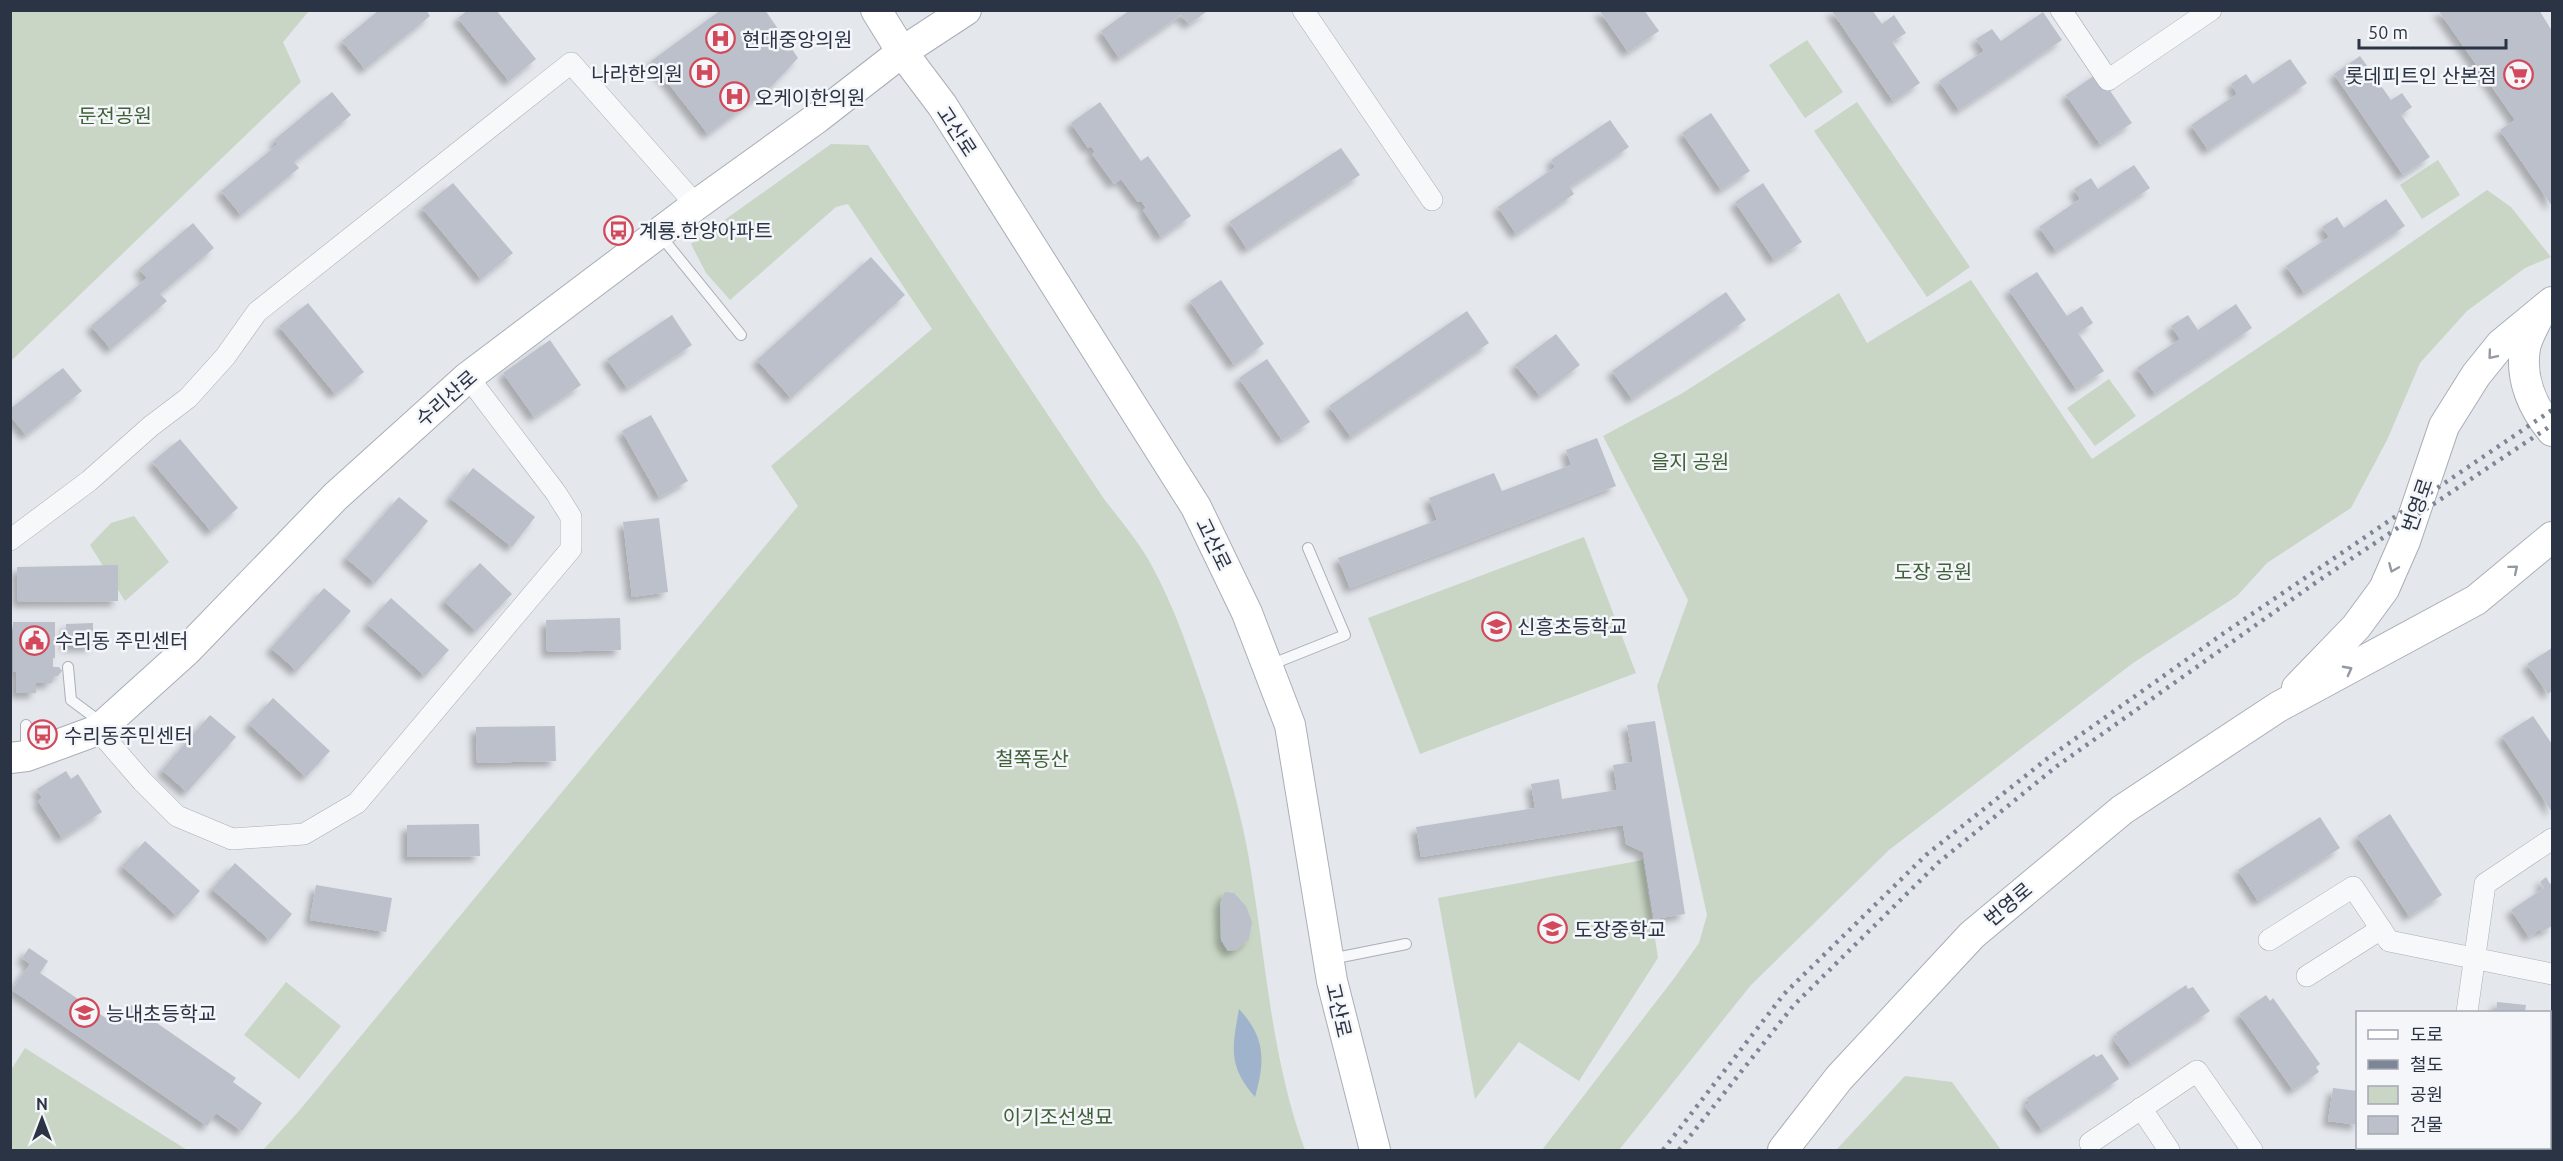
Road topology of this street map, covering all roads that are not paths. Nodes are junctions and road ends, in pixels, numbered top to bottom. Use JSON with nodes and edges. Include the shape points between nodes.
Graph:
{"nodes":[{"id":1,"x":876,"y":10,"type":"edge"},
{"id":2,"x":966,"y":10,"type":"edge"},
{"id":3,"x":1303,"y":10,"type":"edge"},
{"id":4,"x":2061,"y":10,"type":"edge"},
{"id":5,"x":2211,"y":10,"type":"edge"},
{"id":6,"x":902,"y":52,"type":"junction"},
{"id":7,"x":1432,"y":200,"type":"dead end"},
{"id":8,"x":696,"y":205,"type":"junction"},
{"id":9,"x":658,"y":233,"type":"junction"},
{"id":10,"x":2547,"y":306,"type":"edge"},
{"id":11,"x":741,"y":335,"type":"dead end"},
{"id":12,"x":468,"y":377,"type":"junction"},
{"id":13,"x":2553,"y":431,"type":"edge"},
{"id":14,"x":2553,"y":537,"type":"edge"},
{"id":15,"x":10,"y":540,"type":"edge"},
{"id":16,"x":1308,"y":548,"type":"dead end"},
{"id":17,"x":1267,"y":666,"type":"junction"},
{"id":18,"x":68,"y":667,"type":"dead end"},
{"id":19,"x":2278,"y":707,"type":"junction"},
{"id":20,"x":26,"y":725,"type":"dead end"},
{"id":21,"x":101,"y":727,"type":"junction"},
{"id":22,"x":19,"y":757,"type":"edge"},
{"id":23,"x":2553,"y":839,"type":"edge"},
{"id":24,"x":2381,"y":929,"type":"junction"},
{"id":25,"x":2269,"y":940,"type":"dead end"},
{"id":26,"x":1406,"y":944,"type":"dead end"},
{"id":27,"x":2475,"y":959,"type":"junction"},
{"id":28,"x":1328,"y":960,"type":"junction"},
{"id":29,"x":2553,"y":974,"type":"edge"},
{"id":30,"x":2307,"y":976,"type":"dead end"},
{"id":31,"x":2467,"y":1011,"type":"edge"},
{"id":32,"x":2141,"y":1108,"type":"junction"},
{"id":33,"x":2090,"y":1143,"type":"dead end"},
{"id":34,"x":1375,"y":1150,"type":"edge"},
{"id":35,"x":1783,"y":1150,"type":"edge"},
{"id":36,"x":2169,"y":1150,"type":"edge"},
{"id":37,"x":2252,"y":1150,"type":"edge"}],
"edges":[{"from":1,"to":6,"type":"street","name":"고산로"},
{"from":2,"to":6,"type":"street","name":"수리산로"},
{"from":3,"to":7,"type":"street"},
{"from":4,"to":5,"type":"street","via":[[2108,80]]},
{"from":6,"to":8,"type":"street","name":"수리산로"},
{"from":6,"to":17,"type":"street","name":"고산로","via":[[942,105],[1196,507],[1247,613]]},
{"from":8,"to":9,"type":"street","name":"수리산로"},
{"from":8,"to":15,"type":"street","via":[[572,63],[257,312],[225,357],[188,398],[89,481]]},
{"from":9,"to":11,"type":"lane"},
{"from":9,"to":12,"type":"street","name":"수리산로"},
{"from":10,"to":13,"type":"street","via":[[2525,347],[2525,371],[2538,415]]},
{"from":10,"to":19,"type":"street","name":"번영로","one_way":true,"via":[[2501,344],[2444,426],[2405,541],[2384,589],[2356,627]]},
{"from":12,"to":21,"type":"street","name":"수리산로","via":[[336,496],[187,650]]},
{"from":12,"to":21,"type":"street","via":[[571,517],[571,549],[357,803],[304,834],[232,839],[177,816],[142,782]]},
{"from":19,"to":14,"type":"street","name":"번영로","one_way":true,"via":[[2447,618],[2476,600]]},
{"from":16,"to":17,"type":"lane","via":[[1346,635]]},
{"from":17,"to":28,"type":"street","name":"고산로","via":[[1290,725]]},
{"from":18,"to":21,"type":"lane","via":[[70,700]]},
{"from":19,"to":35,"type":"street","name":"번영로","via":[[2122,810],[1972,935],[1839,1078]]},
{"from":20,"to":22,"type":"lane"},
{"from":21,"to":22,"type":"street","name":"수리산로"},
{"from":23,"to":27,"type":"street","via":[[2485,884]]},
{"from":24,"to":25,"type":"street","via":[[2353,887]]},
{"from":24,"to":27,"type":"street","via":[[2388,941]]},
{"from":24,"to":30,"type":"street"},
{"from":26,"to":28,"type":"lane"},
{"from":27,"to":29,"type":"street"},
{"from":27,"to":31,"type":"street"},
{"from":28,"to":34,"type":"street","name":"고산로"},
{"from":32,"to":33,"type":"street"},
{"from":32,"to":36,"type":"street"},
{"from":32,"to":37,"type":"street","via":[[2197,1071]]}]}
